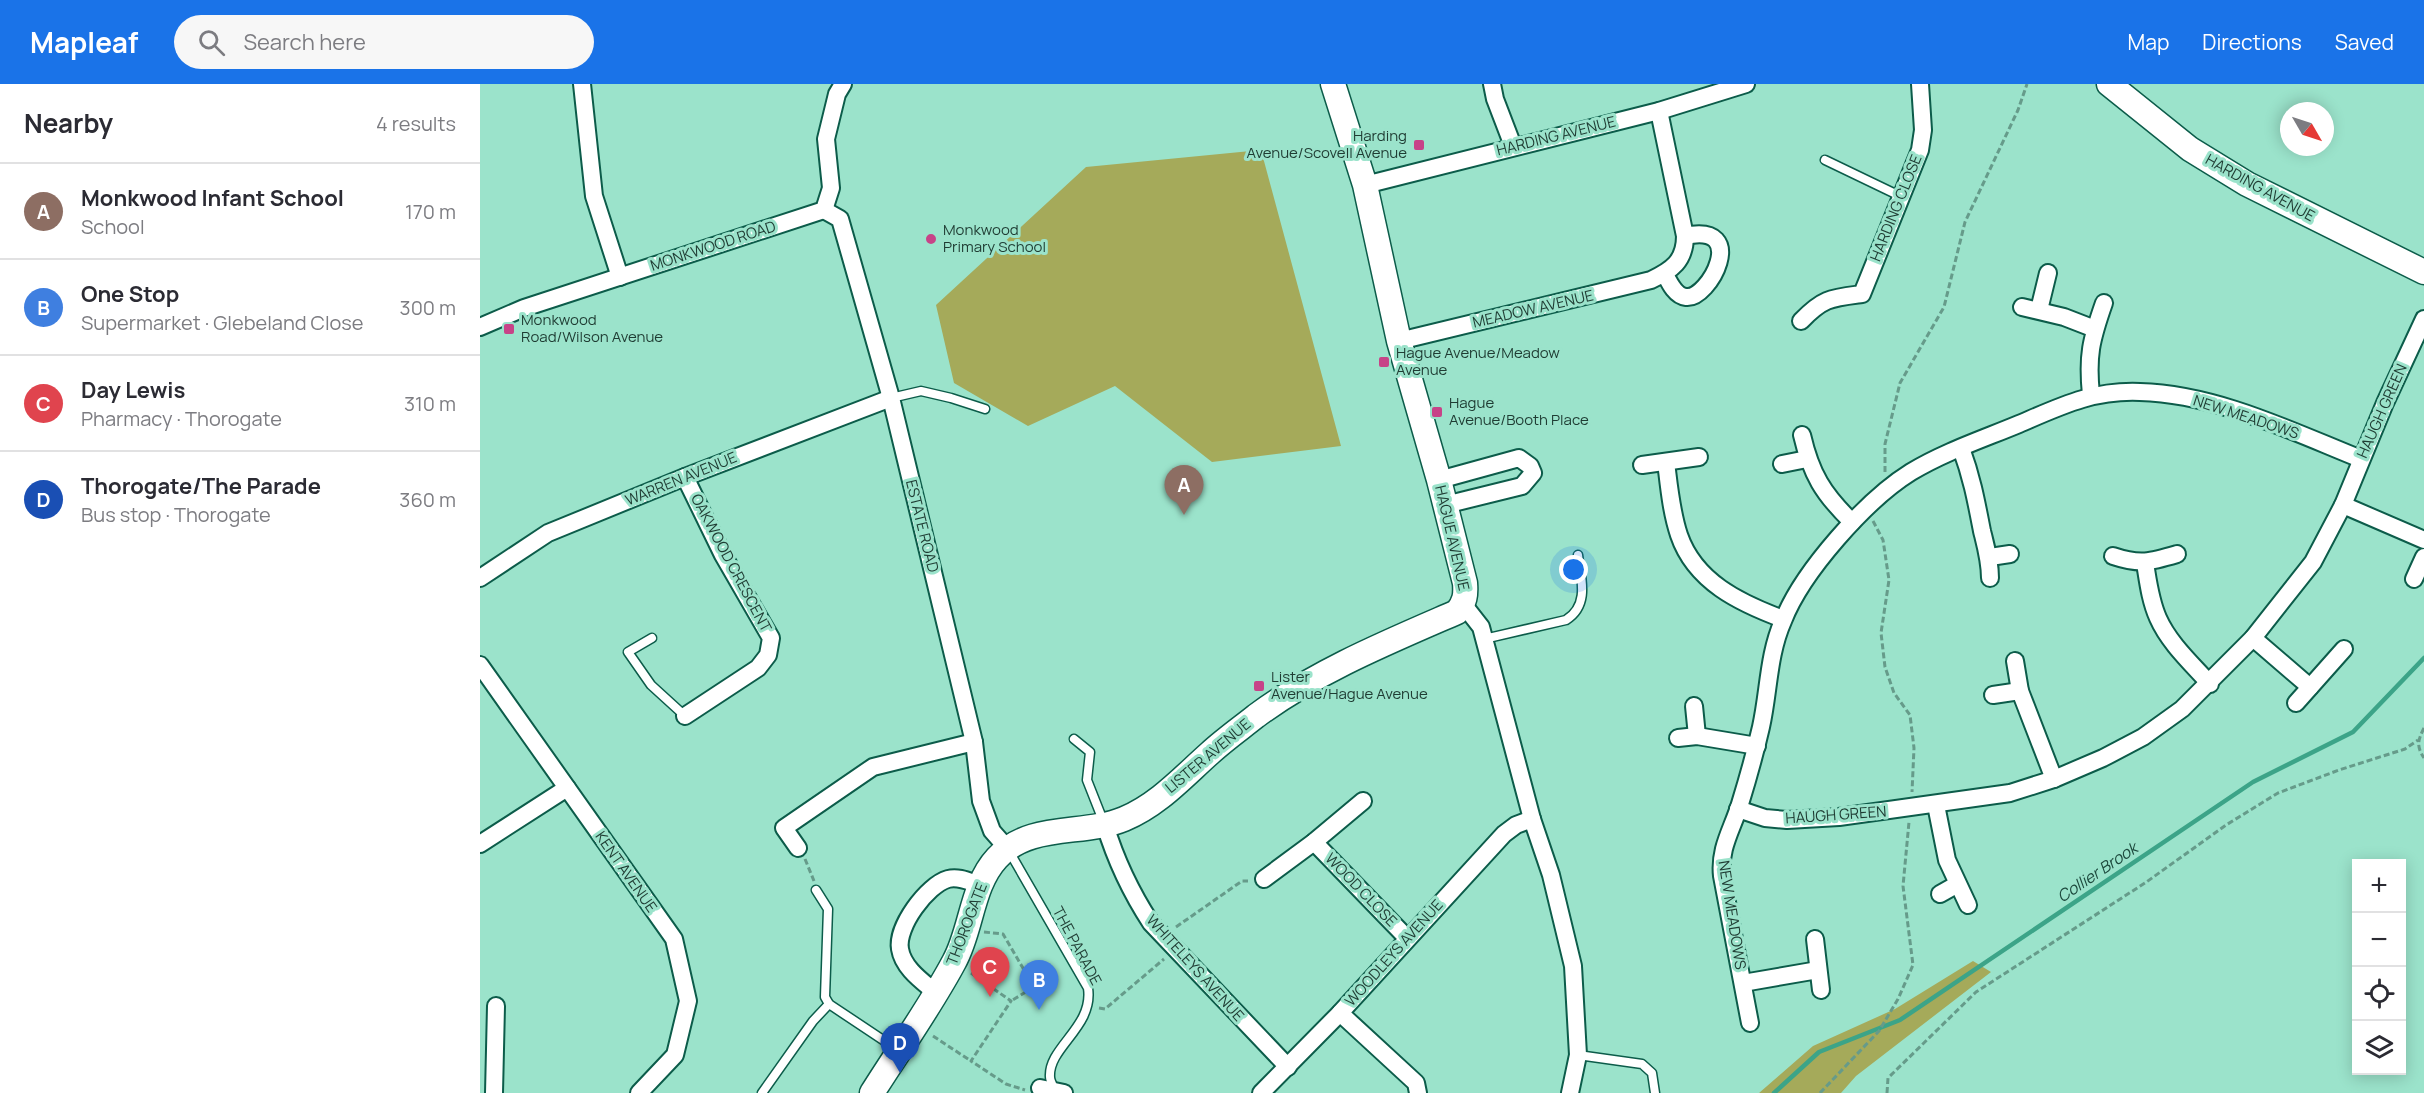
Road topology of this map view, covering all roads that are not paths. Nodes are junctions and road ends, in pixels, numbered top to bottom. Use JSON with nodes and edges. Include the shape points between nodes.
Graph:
{"nodes":[{"id":1,"x":582,"y":84,"type":"edge"},
{"id":2,"x":843,"y":84,"type":"edge"},
{"id":3,"x":1333,"y":84,"type":"edge"},
{"id":4,"x":1492,"y":84,"type":"edge"},
{"id":5,"x":1746,"y":84,"type":"edge"},
{"id":6,"x":1920,"y":84,"type":"edge"},
{"id":7,"x":2109,"y":84,"type":"edge"},
{"id":8,"x":1659,"y":111,"type":"junction"},
{"id":9,"x":1513,"y":146,"type":"junction"},
{"id":10,"x":1825,"y":160,"type":"dead end"},
{"id":11,"x":1365,"y":186,"type":"junction"},
{"id":12,"x":1902,"y":197,"type":"junction"},
{"id":13,"x":824,"y":210,"type":"junction"},
{"id":14,"x":1685,"y":236,"type":"junction"},
{"id":15,"x":2424,"y":272,"type":"edge"},
{"id":16,"x":2048,"y":273,"type":"dead end"},
{"id":17,"x":1665,"y":274,"type":"junction"},
{"id":18,"x":620,"y":277,"type":"junction"},
{"id":19,"x":2104,"y":303,"type":"dead end"},
{"id":20,"x":2022,"y":307,"type":"dead end"},
{"id":21,"x":2039,"y":310,"type":"junction"},
{"id":22,"x":2424,"y":319,"type":"edge"},
{"id":23,"x":1800,"y":321,"type":"dead end"},
{"id":24,"x":480,"y":327,"type":"edge"},
{"id":25,"x":2095,"y":329,"type":"junction"},
{"id":26,"x":1399,"y":341,"type":"junction"},
{"id":27,"x":2091,"y":395,"type":"junction"},
{"id":28,"x":891,"y":398,"type":"junction"},
{"id":29,"x":985,"y":409,"type":"dead end"},
{"id":30,"x":1802,"y":435,"type":"dead end"},
{"id":31,"x":1961,"y":448,"type":"junction"},
{"id":32,"x":1699,"y":457,"type":"dead end"},
{"id":33,"x":1807,"y":459,"type":"junction"},
{"id":34,"x":2361,"y":459,"type":"junction"},
{"id":35,"x":1666,"y":462,"type":"junction"},
{"id":36,"x":1782,"y":464,"type":"dead end"},
{"id":37,"x":1642,"y":465,"type":"dead end"},
{"id":38,"x":685,"y":477,"type":"junction"},
{"id":39,"x":1439,"y":480,"type":"junction"},
{"id":40,"x":2343,"y":505,"type":"junction"},
{"id":41,"x":1445,"y":506,"type":"junction"},
{"id":42,"x":1852,"y":522,"type":"junction"},
{"id":43,"x":2424,"y":540,"type":"edge"},
{"id":44,"x":2010,"y":554,"type":"dead end"},
{"id":45,"x":2176,"y":554,"type":"dead end"},
{"id":46,"x":1578,"y":555,"type":"dead end"},
{"id":47,"x":2113,"y":556,"type":"dead end"},
{"id":48,"x":1990,"y":557,"type":"junction"},
{"id":49,"x":2424,"y":557,"type":"edge"},
{"id":50,"x":2145,"y":563,"type":"junction"},
{"id":51,"x":480,"y":578,"type":"edge"},
{"id":52,"x":1990,"y":578,"type":"dead end"},
{"id":53,"x":2414,"y":579,"type":"dead end"},
{"id":54,"x":1463,"y":604,"type":"junction"},
{"id":55,"x":1783,"y":619,"type":"junction"},
{"id":56,"x":652,"y":638,"type":"dead end"},
{"id":57,"x":2253,"y":638,"type":"junction"},
{"id":58,"x":1484,"y":639,"type":"junction"},
{"id":59,"x":2344,"y":649,"type":"dead end"},
{"id":60,"x":2015,"y":661,"type":"dead end"},
{"id":61,"x":480,"y":665,"type":"edge"},
{"id":62,"x":2210,"y":684,"type":"junction"},
{"id":63,"x":2310,"y":687,"type":"junction"},
{"id":64,"x":2020,"y":691,"type":"junction"},
{"id":65,"x":1993,"y":695,"type":"dead end"},
{"id":66,"x":2296,"y":703,"type":"dead end"},
{"id":67,"x":1694,"y":706,"type":"dead end"},
{"id":68,"x":685,"y":716,"type":"joint"},
{"id":69,"x":1697,"y":736,"type":"junction"},
{"id":70,"x":1678,"y":738,"type":"dead end"},
{"id":71,"x":1074,"y":739,"type":"dead end"},
{"id":72,"x":974,"y":742,"type":"junction"},
{"id":73,"x":1757,"y":746,"type":"junction"},
{"id":74,"x":2054,"y":779,"type":"junction"},
{"id":75,"x":567,"y":788,"type":"junction"},
{"id":76,"x":1363,"y":801,"type":"dead end"},
{"id":77,"x":1936,"y":805,"type":"junction"},
{"id":78,"x":1738,"y":809,"type":"junction"},
{"id":79,"x":1532,"y":819,"type":"junction"},
{"id":80,"x":1105,"y":825,"type":"junction"},
{"id":81,"x":1314,"y":842,"type":"junction"},
{"id":82,"x":480,"y":843,"type":"edge"},
{"id":83,"x":798,"y":848,"type":"road end"},
{"id":84,"x":1008,"y":848,"type":"junction"},
{"id":85,"x":1264,"y":879,"type":"road end"},
{"id":86,"x":980,"y":885,"type":"junction"},
{"id":87,"x":1956,"y":885,"type":"junction"},
{"id":88,"x":816,"y":890,"type":"road end"},
{"id":89,"x":1941,"y":894,"type":"dead end"},
{"id":90,"x":1968,"y":905,"type":"dead end"},
{"id":91,"x":1407,"y":938,"type":"junction"},
{"id":92,"x":1815,"y":939,"type":"dead end"},
{"id":93,"x":1818,"y":970,"type":"junction"},
{"id":94,"x":1743,"y":982,"type":"junction"},
{"id":95,"x":1821,"y":990,"type":"dead end"},
{"id":96,"x":936,"y":992,"type":"junction"},
{"id":97,"x":828,"y":1004,"type":"junction"},
{"id":98,"x":496,"y":1006,"type":"dead end"},
{"id":99,"x":1340,"y":1013,"type":"junction"},
{"id":100,"x":1750,"y":1023,"type":"dead end"},
{"id":101,"x":899,"y":1050,"type":"junction"},
{"id":102,"x":1578,"y":1055,"type":"junction"},
{"id":103,"x":1288,"y":1067,"type":"junction"},
{"id":104,"x":1053,"y":1090,"type":"edge"},
{"id":105,"x":494,"y":1093,"type":"edge"},
{"id":106,"x":639,"y":1093,"type":"edge"},
{"id":107,"x":762,"y":1093,"type":"edge"},
{"id":108,"x":872,"y":1093,"type":"edge"},
{"id":109,"x":1261,"y":1093,"type":"edge"},
{"id":110,"x":1418,"y":1093,"type":"edge"},
{"id":111,"x":1570,"y":1093,"type":"edge"},
{"id":112,"x":1655,"y":1093,"type":"edge"}],
"edges":[{"from":1,"to":18,"type":"street","via":[[594,196]]},
{"from":2,"to":13,"type":"street","via":[[826,139],[831,188]]},
{"from":3,"to":11,"type":"street","name":"HAGUE AVENUE"},
{"from":4,"to":9,"type":"street"},
{"from":5,"to":8,"type":"street","name":"HARDING AVENUE"},
{"from":6,"to":12,"type":"street","name":"HARDING CLOSE","via":[[1920,150]]},
{"from":7,"to":15,"type":"street","name":"HARDING AVENUE","via":[[2190,149],[2247,184]]},
{"from":8,"to":9,"type":"street","name":"HARDING AVENUE"},
{"from":8,"to":14,"type":"street"},
{"from":9,"to":11,"type":"street","name":"HARDING AVENUE"},
{"from":10,"to":12,"type":"lane"},
{"from":11,"to":26,"type":"street","name":"HAGUE AVENUE"},
{"from":12,"to":23,"type":"street","name":"HARDING CLOSE","via":[[1862,294],[1827,299]]},
{"from":13,"to":18,"type":"street","name":"MONKWOOD ROAD"},
{"from":13,"to":28,"type":"street","name":"ESTATE ROAD","via":[[840,219]]},
{"from":14,"to":17,"type":"street","via":[[1681,259]]},
{"from":14,"to":17,"type":"street","via":[[1701,232],[1717,240],[1720,258],[1714,272],[1703,289],[1686,297],[1678,294]]},
{"from":16,"to":21,"type":"street"},
{"from":17,"to":26,"type":"street","name":"MEADOW AVENUE"},
{"from":18,"to":24,"type":"street","name":"MONKWOOD ROAD","via":[[524,308]]},
{"from":19,"to":25,"type":"street"},
{"from":20,"to":21,"type":"street"},
{"from":21,"to":25,"type":"street"},
{"from":22,"to":34,"type":"street","name":"HAUGH GREEN"},
{"from":25,"to":27,"type":"street","via":[[2088,366]]},
{"from":26,"to":39,"type":"street","name":"HAGUE AVENUE"},
{"from":27,"to":31,"type":"street","name":"NEW MEADOWS"},
{"from":27,"to":34,"type":"street","name":"NEW MEADOWS","via":[[2176,395],[2233,410]]},
{"from":28,"to":29,"type":"lane","via":[[921,391]]},
{"from":28,"to":38,"type":"street","name":"WARREN AVENUE"},
{"from":28,"to":72,"type":"street","name":"ESTATE ROAD"},
{"from":30,"to":33,"type":"street"},
{"from":31,"to":42,"type":"street","name":"NEW MEADOWS","via":[[1912,471]]},
{"from":31,"to":48,"type":"street","via":[[1973,480]]},
{"from":32,"to":35,"type":"street"},
{"from":33,"to":36,"type":"street"},
{"from":33,"to":42,"type":"street","via":[[1825,495]]},
{"from":34,"to":40,"type":"street","name":"HAUGH GREEN"},
{"from":35,"to":37,"type":"street"},
{"from":35,"to":55,"type":"street","via":[[1680,537],[1701,571],[1733,598]]},
{"from":38,"to":51,"type":"street","name":"WARREN AVENUE","via":[[548,533]]},
{"from":38,"to":68,"type":"street","name":"OAKWOOD CRESCENT","via":[[723,555],[771,638],[768,655],[758,668]]},
{"from":39,"to":41,"type":"street","name":"HAGUE AVENUE"},
{"from":39,"to":41,"type":"street","via":[[1519,458],[1533,473],[1522,486]]},
{"from":40,"to":43,"type":"street"},
{"from":40,"to":57,"type":"street","name":"HAUGH GREEN","via":[[2313,562]]},
{"from":41,"to":54,"type":"street","name":"HAGUE AVENUE","via":[[1465,583]]},
{"from":42,"to":55,"type":"street","name":"NEW MEADOWS"},
{"from":44,"to":48,"type":"street"},
{"from":45,"to":50,"type":"street"},
{"from":46,"to":58,"type":"lane","via":[[1583,596],[1574,614],[1566,620]]},
{"from":47,"to":50,"type":"street"},
{"from":48,"to":52,"type":"street"},
{"from":49,"to":53,"type":"street"},
{"from":50,"to":62,"type":"street","via":[[2150,594],[2162,626]]},
{"from":54,"to":58,"type":"street","name":"HAGUE AVENUE","via":[[1475,617]]},
{"from":54,"to":80,"type":"street","name":"LISTER AVENUE","via":[[1457,612],[1349,659],[1268,708],[1211,752],[1180,782],[1125,819]]},
{"from":55,"to":73,"type":"street","name":"NEW MEADOWS","via":[[1773,648]]},
{"from":56,"to":68,"type":"lane","via":[[628,652],[651,685]]},
{"from":57,"to":62,"type":"street","name":"HAUGH GREEN"},
{"from":57,"to":63,"type":"street"},
{"from":58,"to":79,"type":"street","name":"HAGUE AVENUE"},
{"from":59,"to":63,"type":"street"},
{"from":60,"to":64,"type":"street"},
{"from":61,"to":75,"type":"street","name":"KENT AVENUE"},
{"from":62,"to":74,"type":"street","name":"HAUGH GREEN","via":[[2142,737]]},
{"from":63,"to":66,"type":"street"},
{"from":64,"to":65,"type":"street"},
{"from":64,"to":74,"type":"street"},
{"from":67,"to":69,"type":"street"},
{"from":69,"to":70,"type":"street"},
{"from":69,"to":73,"type":"street"},
{"from":71,"to":80,"type":"lane","via":[[1090,752],[1087,780]]},
{"from":72,"to":83,"type":"street","via":[[873,767],[784,828]]},
{"from":72,"to":84,"type":"street","name":"ESTATE ROAD","via":[[981,801],[992,831]]},
{"from":73,"to":78,"type":"street","name":"NEW MEADOWS"},
{"from":74,"to":77,"type":"street","name":"HAUGH GREEN","via":[[2010,793]]},
{"from":75,"to":82,"type":"street"},
{"from":75,"to":106,"type":"street","name":"KENT AVENUE","via":[[674,939],[688,1001],[675,1054]]},
{"from":76,"to":81,"type":"street","name":"WOOD CLOSE"},
{"from":77,"to":78,"type":"street","name":"HAUGH GREEN","via":[[1839,818],[1787,820]]},
{"from":77,"to":87,"type":"street","via":[[1941,841]]},
{"from":78,"to":94,"type":"street","name":"NEW MEADOWS","via":[[1721,862]]},
{"from":79,"to":91,"type":"street","name":"WOODLEYS AVENUE","via":[[1504,834]]},
{"from":79,"to":102,"type":"street","name":"HAGUE AVENUE","via":[[1551,875],[1573,966]]},
{"from":80,"to":84,"type":"street","name":"LISTER AVENUE","via":[[1035,835]]},
{"from":80,"to":103,"type":"street","name":"WHITELEYS AVENUE","via":[[1133,895],[1162,937]]},
{"from":81,"to":85,"type":"street","name":"WOOD CLOSE"},
{"from":81,"to":91,"type":"street","name":"WOOD CLOSE"},
{"from":84,"to":86,"type":"street","name":"THOROGATE"},
{"from":84,"to":104,"type":"lane","name":"THE PARADE","via":[[1088,988],[1088,1007],[1053,1063]]},
{"from":86,"to":96,"type":"street","name":"THOROGATE","via":[[954,962]]},
{"from":86,"to":96,"type":"street","via":[[952,878],[940,883],[903,927],[903,958],[920,981]]},
{"from":87,"to":89,"type":"street"},
{"from":87,"to":90,"type":"street"},
{"from":88,"to":97,"type":"lane","via":[[828,909]]},
{"from":91,"to":99,"type":"street","name":"WOODLEYS AVENUE"},
{"from":92,"to":93,"type":"street"},
{"from":93,"to":94,"type":"street","name":"NEW MEADOWS"},
{"from":93,"to":95,"type":"street"},
{"from":94,"to":100,"type":"street","name":"NEW MEADOWS"},
{"from":96,"to":101,"type":"street","name":"THOROGATE"},
{"from":97,"to":101,"type":"lane"},
{"from":97,"to":107,"type":"lane"},
{"from":98,"to":105,"type":"street"},
{"from":99,"to":103,"type":"street","name":"WOODLEYS AVENUE"},
{"from":99,"to":110,"type":"street","via":[[1416,1083]]},
{"from":101,"to":108,"type":"street","name":"THOROGATE"},
{"from":102,"to":111,"type":"street","name":"HAGUE AVENUE"},
{"from":102,"to":112,"type":"lane","via":[[1642,1064],[1652,1073]]},
{"from":103,"to":109,"type":"street","name":"WOODLEYS AVENUE"}]}
